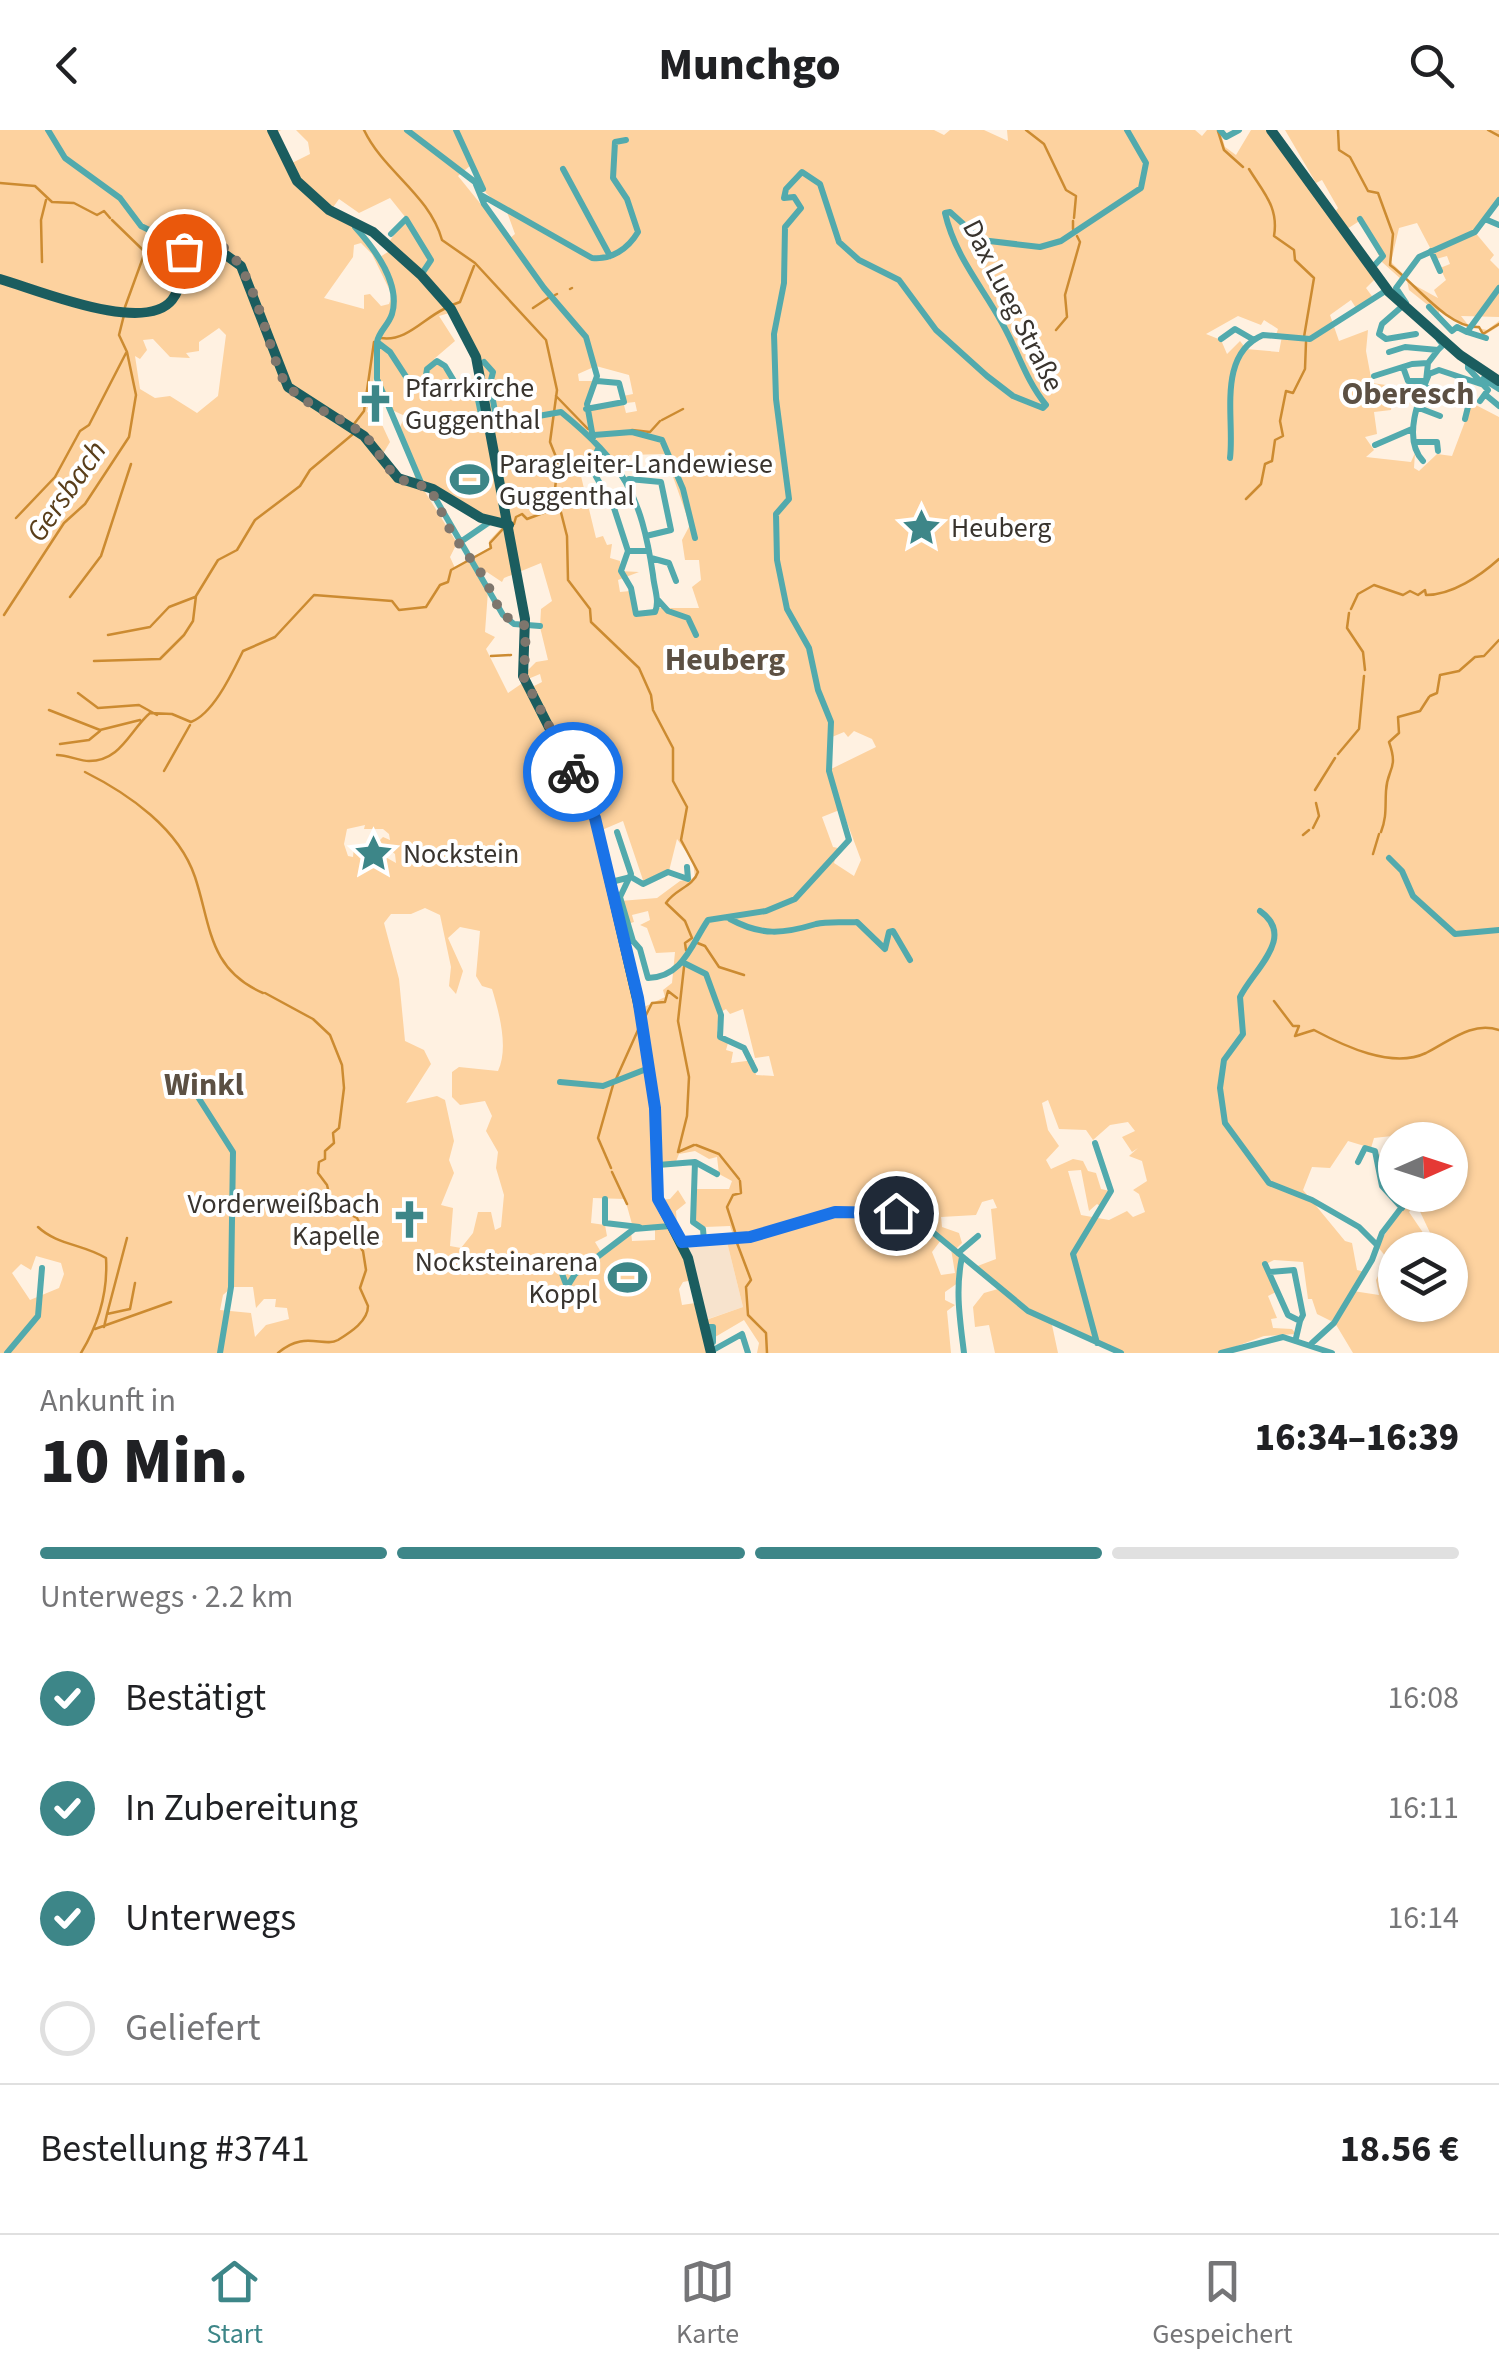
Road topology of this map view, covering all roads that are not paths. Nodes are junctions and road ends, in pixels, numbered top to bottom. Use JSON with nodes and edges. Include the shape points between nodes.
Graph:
{"nodes":[{"id":1,"x":48,"y":130,"type":"edge"},
{"id":2,"x":272,"y":130,"type":"edge"},
{"id":3,"x":407,"y":130,"type":"edge"},
{"id":4,"x":456,"y":130,"type":"edge"},
{"id":5,"x":1127,"y":130,"type":"edge"},
{"id":6,"x":1220,"y":130,"type":"edge"},
{"id":7,"x":1239,"y":130,"type":"edge"},
{"id":8,"x":1271,"y":130,"type":"edge"},
{"id":9,"x":626,"y":140,"type":"dead end"},
{"id":10,"x":563,"y":169,"type":"dead end"},
{"id":11,"x":481,"y":195,"type":"junction"},
{"id":12,"x":1499,"y":200,"type":"edge"},
{"id":13,"x":348,"y":218,"type":"junction"},
{"id":14,"x":1485,"y":219,"type":"junction"},
{"id":15,"x":1360,"y":220,"type":"dead end"},
{"id":16,"x":1499,"y":226,"type":"edge"},
{"id":17,"x":392,"y":234,"type":"dead end"},
{"id":18,"x":1431,"y":250,"type":"junction"},
{"id":19,"x":610,"y":256,"type":"junction"},
{"id":20,"x":184,"y":267,"type":"junction"},
{"id":21,"x":1371,"y":269,"type":"junction"},
{"id":22,"x":1440,"y":270,"type":"dead end"},
{"id":23,"x":422,"y":275,"type":"junction"},
{"id":24,"x":0,"y":279,"type":"edge"},
{"id":25,"x":1398,"y":285,"type":"junction"},
{"id":26,"x":1499,"y":288,"type":"edge"},
{"id":27,"x":1404,"y":307,"type":"junction"},
{"id":28,"x":1428,"y":307,"type":"dead end"},
{"id":29,"x":1469,"y":329,"type":"junction"},
{"id":30,"x":1416,"y":334,"type":"dead end"},
{"id":31,"x":1486,"y":338,"type":"dead end"},
{"id":32,"x":1221,"y":339,"type":"dead end"},
{"id":33,"x":1254,"y":340,"type":"junction"},
{"id":34,"x":1445,"y":340,"type":"junction"},
{"id":35,"x":377,"y":342,"type":"junction"},
{"id":36,"x":1389,"y":352,"type":"dead end"},
{"id":37,"x":1468,"y":362,"type":"junction"},
{"id":38,"x":1428,"y":363,"type":"junction"},
{"id":39,"x":1403,"y":367,"type":"junction"},
{"id":40,"x":482,"y":375,"type":"junction"},
{"id":41,"x":1374,"y":376,"type":"dead end"},
{"id":42,"x":596,"y":381,"type":"junction"},
{"id":43,"x":1482,"y":381,"type":"junction"},
{"id":44,"x":1499,"y":381,"type":"edge"},
{"id":45,"x":1426,"y":384,"type":"junction"},
{"id":46,"x":1499,"y":389,"type":"edge"},
{"id":47,"x":1499,"y":406,"type":"edge"},
{"id":48,"x":586,"y":408,"type":"junction"},
{"id":49,"x":1419,"y":408,"type":"junction"},
{"id":50,"x":1440,"y":416,"type":"dead end"},
{"id":51,"x":1465,"y":420,"type":"dead end"},
{"id":52,"x":1412,"y":429,"type":"junction"},
{"id":53,"x":594,"y":437,"type":"junction"},
{"id":54,"x":1414,"y":442,"type":"junction"},
{"id":55,"x":1375,"y":445,"type":"dead end"},
{"id":56,"x":599,"y":447,"type":"junction"},
{"id":57,"x":1438,"y":451,"type":"dead end"},
{"id":58,"x":1230,"y":458,"type":"dead end"},
{"id":59,"x":1423,"y":460,"type":"dead end"},
{"id":60,"x":627,"y":479,"type":"junction"},
{"id":61,"x":426,"y":486,"type":"junction"},
{"id":62,"x":505,"y":506,"type":"junction"},
{"id":63,"x":494,"y":519,"type":"junction"},
{"id":64,"x":509,"y":526,"type":"junction"},
{"id":65,"x":646,"y":536,"type":"junction"},
{"id":66,"x":695,"y":538,"type":"dead end"},
{"id":67,"x":459,"y":543,"type":"junction"},
{"id":68,"x":628,"y":550,"type":"junction"},
{"id":69,"x":650,"y":555,"type":"junction"},
{"id":70,"x":676,"y":581,"type":"dead end"},
{"id":71,"x":657,"y":599,"type":"junction"},
{"id":72,"x":526,"y":626,"type":"junction"},
{"id":73,"x":540,"y":626,"type":"dead end"},
{"id":74,"x":696,"y":636,"type":"dead end"},
{"id":75,"x":617,"y":832,"type":"dead end"},
{"id":76,"x":1390,"y":858,"type":"dead end"},
{"id":77,"x":687,"y":867,"type":"dead end"},
{"id":78,"x":630,"y":877,"type":"junction"},
{"id":79,"x":610,"y":882,"type":"junction"},
{"id":80,"x":1260,"y":912,"type":"dead end"},
{"id":81,"x":728,"y":919,"type":"junction"},
{"id":82,"x":1499,"y":930,"type":"edge"},
{"id":83,"x":628,"y":941,"type":"junction"},
{"id":84,"x":910,"y":960,"type":"dead end"},
{"id":85,"x":684,"y":963,"type":"junction"},
{"id":86,"x":649,"y":1068,"type":"junction"},
{"id":87,"x":755,"y":1070,"type":"dead end"},
{"id":88,"x":560,"y":1082,"type":"dead end"},
{"id":89,"x":198,"y":1097,"type":"dead end"},
{"id":90,"x":1095,"y":1144,"type":"dead end"},
{"id":91,"x":695,"y":1162,"type":"junction"},
{"id":92,"x":1358,"y":1162,"type":"dead end"},
{"id":93,"x":661,"y":1163,"type":"junction"},
{"id":94,"x":1378,"y":1166,"type":"edge"},
{"id":95,"x":717,"y":1174,"type":"dead end"},
{"id":96,"x":605,"y":1199,"type":"dead end"},
{"id":97,"x":1399,"y":1212,"type":"edge"},
{"id":98,"x":670,"y":1226,"type":"junction"},
{"id":99,"x":640,"y":1228,"type":"junction"},
{"id":100,"x":978,"y":1236,"type":"dead end"},
{"id":101,"x":704,"y":1241,"type":"junction"},
{"id":102,"x":682,"y":1242,"type":"junction"},
{"id":103,"x":1376,"y":1244,"type":"junction"},
{"id":104,"x":960,"y":1255,"type":"junction"},
{"id":105,"x":1265,"y":1264,"type":"dead end"},
{"id":106,"x":42,"y":1268,"type":"dead end"},
{"id":107,"x":561,"y":1272,"type":"dead end"},
{"id":108,"x":1269,"y":1272,"type":"junction"},
{"id":109,"x":1300,"y":1321,"type":"junction"},
{"id":110,"x":1296,"y":1338,"type":"junction"},
{"id":111,"x":1312,"y":1343,"type":"junction"},
{"id":112,"x":1099,"y":1344,"type":"junction"},
{"id":113,"x":714,"y":1352,"type":"edge"},
{"id":114,"x":7,"y":1353,"type":"edge"},
{"id":115,"x":220,"y":1353,"type":"edge"},
{"id":116,"x":748,"y":1353,"type":"edge"},
{"id":117,"x":964,"y":1353,"type":"edge"},
{"id":118,"x":1092,"y":1353,"type":"edge"},
{"id":119,"x":1121,"y":1353,"type":"edge"},
{"id":120,"x":1221,"y":1353,"type":"edge"},
{"id":121,"x":1332,"y":1353,"type":"edge"}],
"edges":[{"from":1,"to":20,"type":"street","via":[[65,158],[120,198],[141,226],[182,246]]},
{"from":2,"to":13,"type":"main road","via":[[297,181]]},
{"from":3,"to":11,"type":"street","via":[[458,166]]},
{"from":4,"to":11,"type":"street"},
{"from":5,"to":81,"type":"street","name":"Dax Lueg Straße","via":[[1147,167],[1137,194],[1051,246],[980,240],[944,213],[966,270],[997,314],[1045,408],[987,376],[936,330],[900,280],[858,260],[839,242],[811,175],[802,172],[786,188],[784,198],[794,198],[801,208],[784,227],[784,283],[774,334],[789,499],[776,514],[777,560],[787,608],[810,648],[831,722],[829,771],[849,840],[795,899]]},
{"from":6,"to":7,"type":"street","via":[[1226,137]]},
{"from":8,"to":21,"type":"main road"},
{"from":9,"to":19,"type":"street","via":[[616,142],[613,178],[638,232]]},
{"from":10,"to":19,"type":"street"},
{"from":11,"to":19,"type":"street","via":[[592,258]]},
{"from":11,"to":42,"type":"street","via":[[586,337]]},
{"from":12,"to":14,"type":"street"},
{"from":13,"to":23,"type":"main road"},
{"from":13,"to":35,"type":"street","via":[[390,284],[392,312]]},
{"from":14,"to":16,"type":"street"},
{"from":14,"to":18,"type":"street","via":[[1469,236]]},
{"from":15,"to":21,"type":"street","via":[[1383,256]]},
{"from":17,"to":23,"type":"street","via":[[406,219],[431,260]]},
{"from":18,"to":22,"type":"street"},
{"from":18,"to":25,"type":"street"},
{"from":20,"to":24,"type":"main road","via":[[176,294],[153,311],[104,310]]},
{"from":20,"to":61,"type":"main road","via":[[192,249],[209,244],[236,260],[288,387],[358,432],[398,478]]},
{"from":21,"to":25,"type":"main road"},
{"from":23,"to":40,"type":"main road","via":[[451,310]]},
{"from":25,"to":27,"type":"main road"},
{"from":25,"to":33,"type":"street","via":[[1310,339]]},
{"from":26,"to":29,"type":"street"},
{"from":27,"to":30,"type":"street","via":[[1382,324],[1380,334]]},
{"from":27,"to":34,"type":"main road"},
{"from":28,"to":34,"type":"street"},
{"from":29,"to":31,"type":"street"},
{"from":29,"to":34,"type":"street","via":[[1457,327]]},
{"from":32,"to":33,"type":"street","via":[[1234,329]]},
{"from":33,"to":58,"type":"street","via":[[1232,370]]},
{"from":34,"to":36,"type":"street"},
{"from":34,"to":37,"type":"main road"},
{"from":34,"to":38,"type":"street"},
{"from":35,"to":40,"type":"street","via":[[414,389],[424,388],[427,369],[437,361],[457,386]]},
{"from":35,"to":61,"type":"street","via":[[377,379]]},
{"from":37,"to":43,"type":"street"},
{"from":37,"to":44,"type":"main road"},
{"from":38,"to":39,"type":"street"},
{"from":38,"to":45,"type":"street"},
{"from":39,"to":41,"type":"street"},
{"from":39,"to":45,"type":"street","via":[[1407,380]]},
{"from":40,"to":53,"type":"street","via":[[500,419],[551,410]]},
{"from":40,"to":62,"type":"main road"},
{"from":42,"to":48,"type":"street"},
{"from":42,"to":48,"type":"street","via":[[619,383],[624,402]]},
{"from":43,"to":45,"type":"street","via":[[1439,370]]},
{"from":43,"to":46,"type":"street"},
{"from":43,"to":47,"type":"street","via":[[1483,399]]},
{"from":45,"to":49,"type":"street"},
{"from":45,"to":51,"type":"street","via":[[1469,403]]},
{"from":48,"to":53,"type":"street"},
{"from":49,"to":50,"type":"street"},
{"from":49,"to":52,"type":"street"},
{"from":52,"to":54,"type":"street"},
{"from":52,"to":55,"type":"street"},
{"from":53,"to":56,"type":"street"},
{"from":53,"to":66,"type":"street","via":[[632,432],[662,440]]},
{"from":54,"to":57,"type":"street","via":[[1436,442]]},
{"from":54,"to":59,"type":"street"},
{"from":56,"to":60,"type":"street"},
{"from":56,"to":68,"type":"street","via":[[590,469],[614,508]]},
{"from":60,"to":65,"type":"street"},
{"from":60,"to":65,"type":"street","via":[[661,482],[665,489],[672,530]]},
{"from":61,"to":63,"type":"main road"},
{"from":61,"to":67,"type":"street"},
{"from":62,"to":63,"type":"main road"},
{"from":62,"to":64,"type":"main road"},
{"from":63,"to":64,"type":"main road"},
{"from":63,"to":67,"type":"street"},
{"from":64,"to":72,"type":"main road"},
{"from":65,"to":69,"type":"street"},
{"from":67,"to":72,"type":"street","via":[[502,615]]},
{"from":68,"to":69,"type":"street"},
{"from":68,"to":71,"type":"street","via":[[620,565],[636,614],[655,612]]},
{"from":69,"to":70,"type":"street","via":[[669,563]]},
{"from":69,"to":71,"type":"street"},
{"from":71,"to":74,"type":"street","via":[[688,618]]},
{"from":72,"to":73,"type":"street"},
{"from":72,"to":79,"type":"main road","via":[[524,678],[591,805]]},
{"from":75,"to":78,"type":"street"},
{"from":76,"to":82,"type":"street","via":[[1413,896],[1455,934]]},
{"from":77,"to":78,"type":"street","via":[[688,879],[668,872],[643,884]]},
{"from":78,"to":79,"type":"street"},
{"from":78,"to":83,"type":"street","via":[[620,896]]},
{"from":79,"to":83,"type":"main road"},
{"from":80,"to":103,"type":"street","via":[[1277,931],[1240,997],[1243,1034],[1225,1056],[1220,1082],[1225,1123],[1269,1183],[1312,1200]]},
{"from":81,"to":84,"type":"street","via":[[751,930],[786,933],[857,922],[886,949],[894,930]]},
{"from":81,"to":85,"type":"street","name":"Dax Lueg Straße","via":[[708,920]]},
{"from":83,"to":85,"type":"street","via":[[640,948],[650,980]]},
{"from":83,"to":86,"type":"main road"},
{"from":85,"to":87,"type":"street","via":[[706,974],[720,1037],[744,1048]]},
{"from":86,"to":88,"type":"street","via":[[603,1086]]},
{"from":86,"to":93,"type":"main road"},
{"from":89,"to":115,"type":"street","via":[[234,1152],[231,1286]]},
{"from":90,"to":112,"type":"street","via":[[1111,1191],[1072,1254]]},
{"from":91,"to":93,"type":"street"},
{"from":91,"to":95,"type":"street"},
{"from":91,"to":101,"type":"street","via":[[693,1222],[703,1229]]},
{"from":92,"to":94,"type":"street","via":[[1365,1148],[1375,1151]]},
{"from":93,"to":98,"type":"main road","via":[[658,1199]]},
{"from":96,"to":99,"type":"street","via":[[605,1223]]},
{"from":97,"to":103,"type":"street"},
{"from":98,"to":99,"type":"street"},
{"from":98,"to":102,"type":"main road"},
{"from":99,"to":107,"type":"street","via":[[574,1274],[572,1285],[567,1287]]},
{"from":100,"to":104,"type":"street"},
{"from":101,"to":102,"type":"street"},
{"from":101,"to":104,"type":"street","via":[[750,1237],[824,1214],[887,1211],[921,1223]]},
{"from":102,"to":113,"type":"main road"},
{"from":103,"to":111,"type":"street","via":[[1334,1323]]},
{"from":104,"to":112,"type":"street","via":[[1028,1311]]},
{"from":104,"to":117,"type":"street","via":[[956,1303]]},
{"from":105,"to":108,"type":"street"},
{"from":106,"to":114,"type":"street","via":[[38,1316]]},
{"from":108,"to":109,"type":"street","via":[[1288,1315]]},
{"from":108,"to":109,"type":"street","via":[[1294,1266]]},
{"from":109,"to":110,"type":"street"},
{"from":110,"to":111,"type":"street"},
{"from":110,"to":120,"type":"street","via":[[1263,1338]]},
{"from":111,"to":121,"type":"street"},
{"from":112,"to":118,"type":"street"},
{"from":112,"to":119,"type":"street"},
{"from":113,"to":116,"type":"street","via":[[742,1334]]}]}
